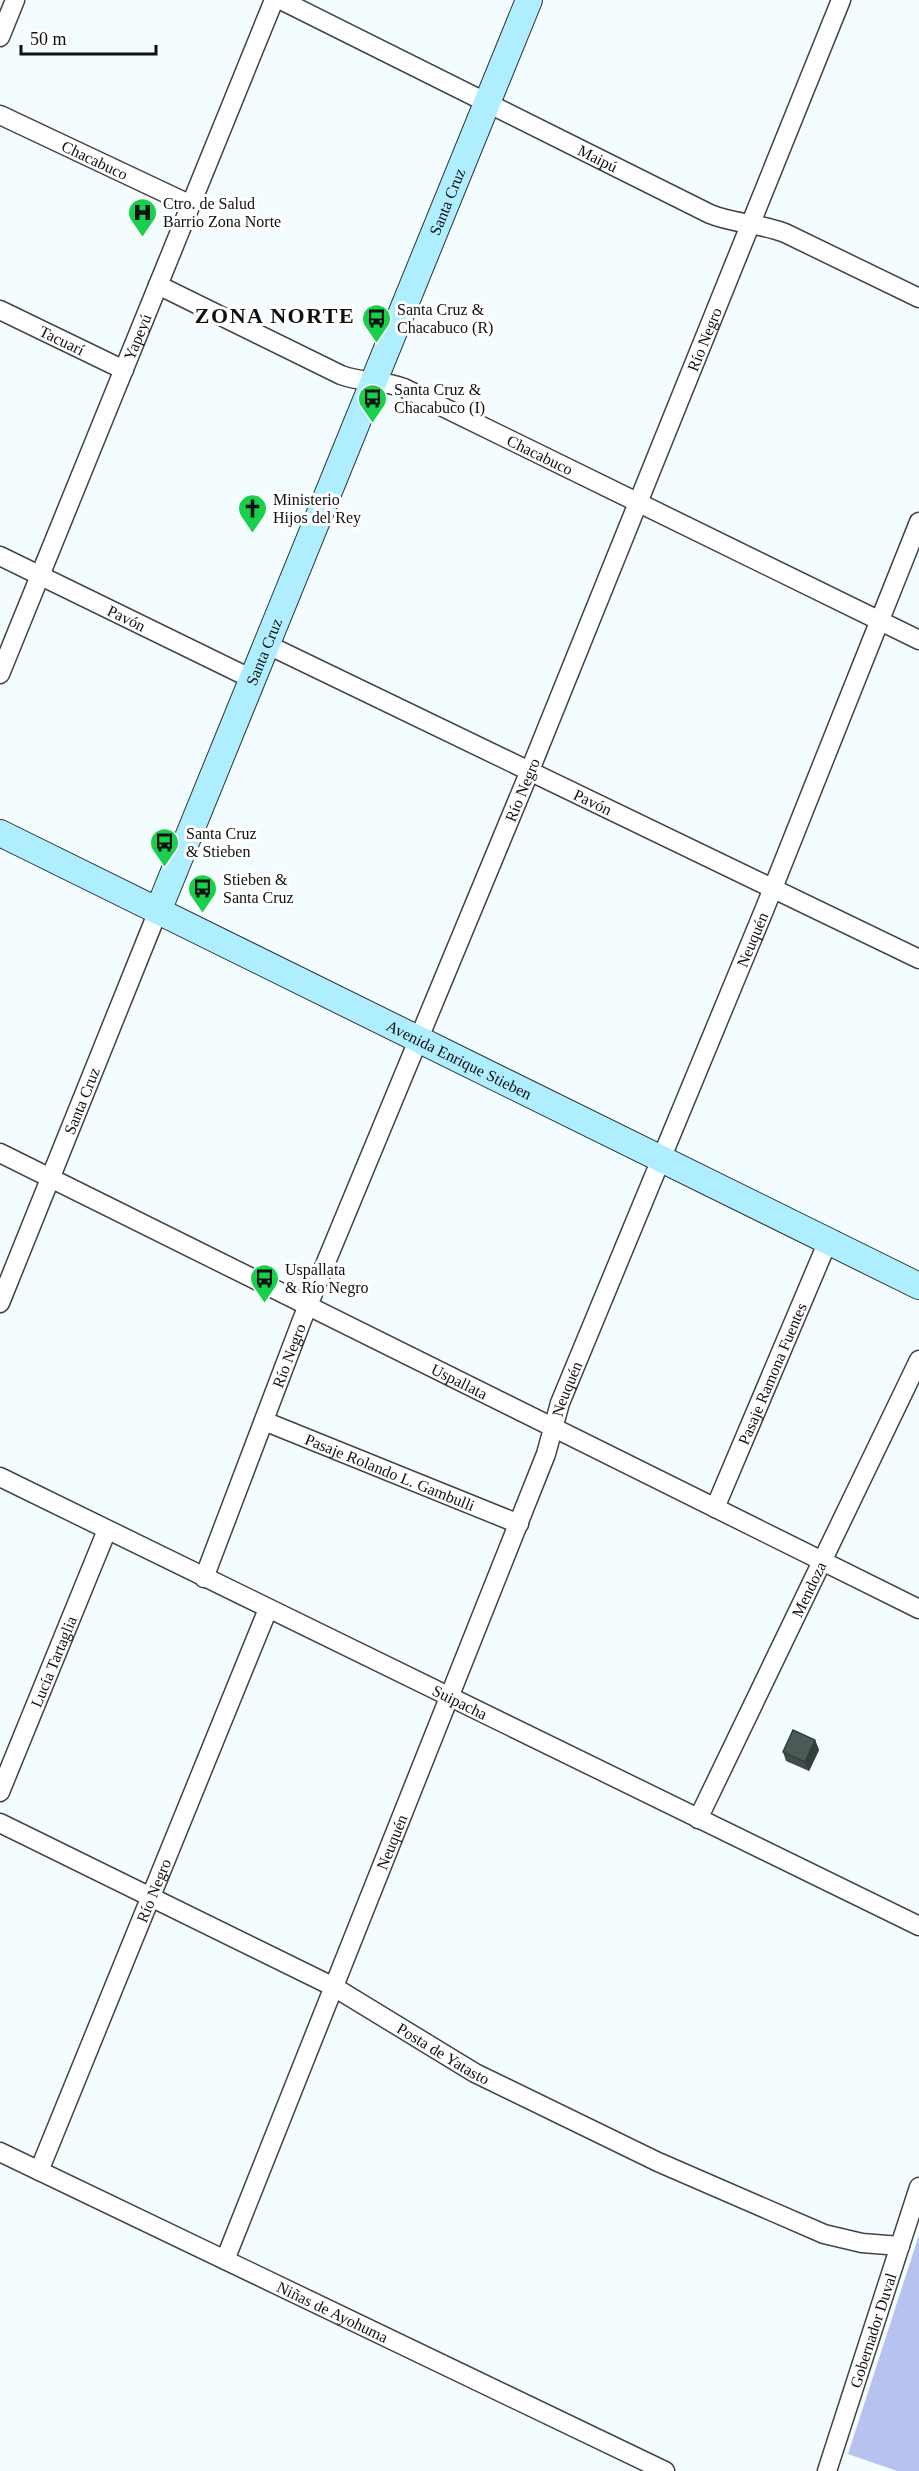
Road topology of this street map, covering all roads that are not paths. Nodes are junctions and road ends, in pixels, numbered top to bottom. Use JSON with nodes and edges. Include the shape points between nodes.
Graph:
{"nodes":[{"id":1,"x":15,"y":0,"type":"edge"},
{"id":2,"x":274,"y":0,"type":"edge"},
{"id":3,"x":281,"y":0,"type":"edge"},
{"id":4,"x":529,"y":0,"type":"edge"},
{"id":5,"x":841,"y":0,"type":"edge"},
{"id":6,"x":0,"y":37,"type":"edge"},
{"id":7,"x":487,"y":102,"type":"junction"},
{"id":8,"x":0,"y":115,"type":"edge"},
{"id":9,"x":191,"y":205,"type":"junction"},
{"id":10,"x":750,"y":224,"type":"junction"},
{"id":11,"x":158,"y":285,"type":"junction"},
{"id":12,"x":919,"y":298,"type":"edge"},
{"id":13,"x":0,"y":310,"type":"edge"},
{"id":14,"x":124,"y":370,"type":"junction"},
{"id":15,"x":374,"y":382,"type":"junction"},
{"id":16,"x":638,"y":502,"type":"junction"},
{"id":17,"x":919,"y":522,"type":"edge"},
{"id":18,"x":0,"y":556,"type":"edge"},
{"id":19,"x":40,"y":576,"type":"junction"},
{"id":20,"x":880,"y":621,"type":"junction"},
{"id":21,"x":919,"y":640,"type":"edge"},
{"id":22,"x":266,"y":645,"type":"junction"},
{"id":23,"x":0,"y":674,"type":"edge"},
{"id":24,"x":252,"y":679,"type":"junction"},
{"id":25,"x":529,"y":771,"type":"junction"},
{"id":26,"x":0,"y":833,"type":"edge"},
{"id":27,"x":772,"y":889,"type":"junction"},
{"id":28,"x":158,"y":911,"type":"junction"},
{"id":29,"x":919,"y":959,"type":"edge"},
{"id":30,"x":418,"y":1039,"type":"junction"},
{"id":31,"x":0,"y":1153,"type":"edge"},
{"id":32,"x":661,"y":1158,"type":"junction"},
{"id":33,"x":50,"y":1178,"type":"junction"},
{"id":34,"x":828,"y":1241,"type":"junction"},
{"id":35,"x":919,"y":1286,"type":"edge"},
{"id":36,"x":0,"y":1303,"type":"edge"},
{"id":37,"x":308,"y":1306,"type":"junction"},
{"id":38,"x":919,"y":1360,"type":"edge"},
{"id":39,"x":264,"y":1421,"type":"junction"},
{"id":40,"x":554,"y":1428,"type":"junction"},
{"id":41,"x":0,"y":1477,"type":"edge"},
{"id":42,"x":715,"y":1508,"type":"junction"},
{"id":43,"x":519,"y":1524,"type":"junction"},
{"id":44,"x":107,"y":1530,"type":"junction"},
{"id":45,"x":822,"y":1561,"type":"junction"},
{"id":46,"x":204,"y":1578,"type":"junction"},
{"id":47,"x":268,"y":1609,"type":"junction"},
{"id":48,"x":919,"y":1609,"type":"edge"},
{"id":49,"x":449,"y":1698,"type":"junction"},
{"id":50,"x":0,"y":1792,"type":"edge"},
{"id":51,"x":698,"y":1819,"type":"junction"},
{"id":52,"x":0,"y":1823,"type":"edge"},
{"id":53,"x":151,"y":1897,"type":"junction"},
{"id":54,"x":919,"y":1926,"type":"edge"},
{"id":55,"x":334,"y":1987,"type":"junction"},
{"id":56,"x":0,"y":2152,"type":"edge"},
{"id":57,"x":39,"y":2171,"type":"junction"},
{"id":58,"x":919,"y":2187,"type":"edge"},
{"id":59,"x":900,"y":2246,"type":"junction"},
{"id":60,"x":225,"y":2260,"type":"junction"},
{"id":61,"x":665,"y":2471,"type":"edge"},
{"id":62,"x":827,"y":2471,"type":"edge"}],
"edges":[{"from":1,"to":6,"type":"street"},
{"from":2,"to":9,"type":"street","name":"Yapeyú"},
{"from":3,"to":7,"type":"street","name":"Maipú"},
{"from":4,"to":7,"type":"main road","name":"Santa Cruz"},
{"from":5,"to":10,"type":"street","name":"Río Negro"},
{"from":7,"to":10,"type":"street","name":"Maipú","via":[[710,214]]},
{"from":7,"to":15,"type":"main road","name":"Santa Cruz"},
{"from":8,"to":9,"type":"street","name":"Chacabuco"},
{"from":9,"to":11,"type":"street","name":"Yapeyú"},
{"from":10,"to":12,"type":"street","name":"Maipú","via":[[784,233]]},
{"from":10,"to":16,"type":"street","name":"Río Negro"},
{"from":11,"to":14,"type":"street","name":"Yapeyú"},
{"from":11,"to":15,"type":"street","name":"Chacabuco","via":[[341,375]]},
{"from":13,"to":14,"type":"street","name":"Tacuarí"},
{"from":14,"to":19,"type":"street","name":"Yapeyú"},
{"from":15,"to":16,"type":"street","name":"Chacabuco","via":[[404,388]]},
{"from":15,"to":22,"type":"main road","name":"Santa Cruz"},
{"from":16,"to":20,"type":"street","name":"Chacabuco"},
{"from":16,"to":25,"type":"street","name":"Río Negro"},
{"from":17,"to":20,"type":"street","name":"Neuquén"},
{"from":18,"to":19,"type":"street","name":"Pavón"},
{"from":19,"to":23,"type":"street","name":"Yapeyú"},
{"from":19,"to":24,"type":"street","name":"Pavón"},
{"from":20,"to":21,"type":"street","name":"Chacabuco"},
{"from":20,"to":27,"type":"street","name":"Neuquén"},
{"from":22,"to":24,"type":"main road","name":"Santa Cruz"},
{"from":22,"to":25,"type":"street","name":"Pavón"},
{"from":24,"to":28,"type":"main road","name":"Santa Cruz"},
{"from":25,"to":27,"type":"street","name":"Pavón"},
{"from":25,"to":30,"type":"street","name":"Río Negro"},
{"from":26,"to":28,"type":"main road","name":"Avenida Enrique Stieben"},
{"from":27,"to":29,"type":"street","name":"Pavón"},
{"from":27,"to":32,"type":"street","name":"Neuquén"},
{"from":28,"to":30,"type":"main road","name":"Avenida Enrique Stieben"},
{"from":28,"to":33,"type":"street","name":"Santa Cruz"},
{"from":30,"to":32,"type":"main road","name":"Avenida Enrique Stieben"},
{"from":30,"to":37,"type":"street","name":"Río Negro"},
{"from":31,"to":33,"type":"street","name":"Uspallata"},
{"from":32,"to":34,"type":"main road","name":"Avenida Enrique Stieben"},
{"from":32,"to":40,"type":"street","name":"Neuquén","via":[[560,1403]]},
{"from":33,"to":36,"type":"street","name":"Santa Cruz"},
{"from":33,"to":37,"type":"street","name":"Uspallata"},
{"from":34,"to":35,"type":"main road","name":"Avenida Enrique Stieben"},
{"from":34,"to":42,"type":"street","name":"Pasaje Ramona Fuentes"},
{"from":37,"to":39,"type":"street","name":"Río Negro"},
{"from":37,"to":40,"type":"street","name":"Uspallata"},
{"from":38,"to":45,"type":"street","name":"Mendoza"},
{"from":39,"to":43,"type":"street","name":"Pasaje Rolando L. Gambulli"},
{"from":39,"to":46,"type":"street","name":"Río Negro"},
{"from":40,"to":42,"type":"street","name":"Uspallata"},
{"from":40,"to":43,"type":"street","name":"Neuquén"},
{"from":41,"to":44,"type":"street","name":"Suipacha"},
{"from":42,"to":45,"type":"street","name":"Uspallata"},
{"from":43,"to":49,"type":"street","name":"Neuquén"},
{"from":44,"to":46,"type":"street","name":"Suipacha"},
{"from":44,"to":50,"type":"street","name":"Lucía Tartaglia"},
{"from":45,"to":48,"type":"street","name":"Uspallata"},
{"from":45,"to":51,"type":"street","name":"Mendoza"},
{"from":46,"to":47,"type":"street","name":"Suipacha"},
{"from":47,"to":49,"type":"street","name":"Suipacha"},
{"from":47,"to":53,"type":"street","name":"Río Negro"},
{"from":49,"to":51,"type":"street","name":"Suipacha"},
{"from":49,"to":55,"type":"street","name":"Neuquén"},
{"from":51,"to":54,"type":"street","name":"Suipacha"},
{"from":52,"to":53,"type":"street","name":"Posta de Yatasto"},
{"from":53,"to":55,"type":"street","name":"Posta de Yatasto"},
{"from":53,"to":57,"type":"street","name":"Río Negro"},
{"from":55,"to":59,"type":"street","name":"Posta de Yatasto","via":[[475,2073],[658,2162],[824,2234],[861,2243]]},
{"from":55,"to":60,"type":"street","name":"Neuquén"},
{"from":56,"to":57,"type":"street","name":"Niñas de Ayohuma"},
{"from":57,"to":60,"type":"street","name":"Niñas de Ayohuma"},
{"from":58,"to":59,"type":"street","name":"Gobernador Duval"},
{"from":59,"to":62,"type":"street","name":"Gobernador Duval"},
{"from":60,"to":61,"type":"street","name":"Niñas de Ayohuma"}]}
